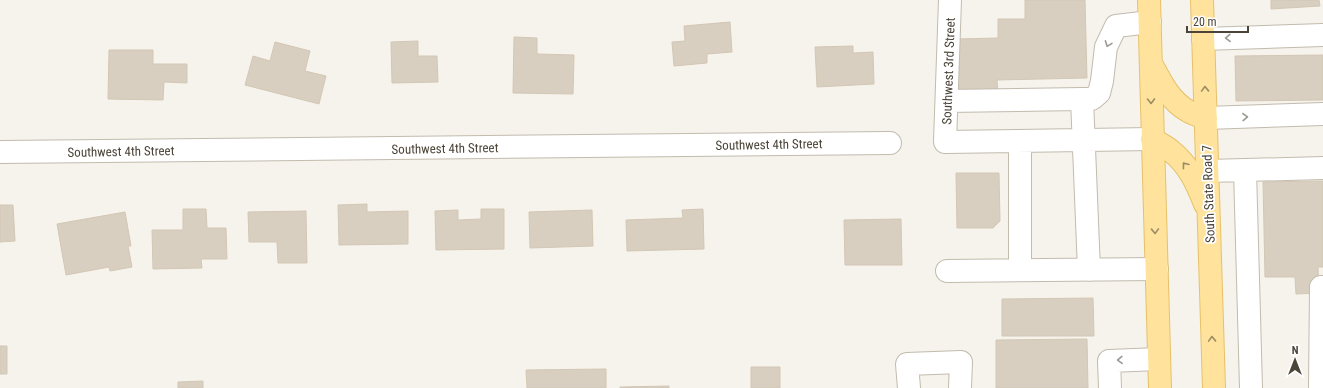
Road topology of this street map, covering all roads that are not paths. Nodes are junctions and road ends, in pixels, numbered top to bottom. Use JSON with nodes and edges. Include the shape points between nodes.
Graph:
{"nodes":[{"id":1,"x":950,"y":0,"type":"edge"},
{"id":2,"x":1149,"y":0,"type":"edge"},
{"id":3,"x":1202,"y":0,"type":"edge"},
{"id":4,"x":1150,"y":22,"type":"junction"},
{"id":5,"x":1323,"y":35,"type":"edge"},
{"id":6,"x":1203,"y":39,"type":"junction"},
{"id":7,"x":1150,"y":62,"type":"junction"},
{"id":8,"x":1082,"y":99,"type":"junction"},
{"id":9,"x":947,"y":101,"type":"junction"},
{"id":10,"x":1323,"y":114,"type":"edge"},
{"id":11,"x":1206,"y":118,"type":"junction"},
{"id":12,"x":1152,"y":139,"type":"junction"},
{"id":13,"x":1020,"y":141,"type":"junction"},
{"id":14,"x":1085,"y":141,"type":"junction"},
{"id":15,"x":890,"y":143,"type":"dead end"},
{"id":16,"x":0,"y":152,"type":"edge"},
{"id":17,"x":1323,"y":168,"type":"edge"},
{"id":18,"x":1244,"y":170,"type":"junction"},
{"id":19,"x":1208,"y":171,"type":"junction"},
{"id":20,"x":1209,"y":212,"type":"junction"},
{"id":21,"x":1156,"y":269,"type":"junction"},
{"id":22,"x":1020,"y":270,"type":"junction"},
{"id":23,"x":1089,"y":270,"type":"junction"},
{"id":24,"x":948,"y":272,"type":"dead end"},
{"id":25,"x":1323,"y":287,"type":"edge"},
{"id":26,"x":1159,"y":359,"type":"junction"},
{"id":27,"x":908,"y":388,"type":"edge"},
{"id":28,"x":960,"y":388,"type":"edge"},
{"id":29,"x":1110,"y":388,"type":"edge"},
{"id":30,"x":1160,"y":388,"type":"edge"},
{"id":31,"x":1214,"y":388,"type":"edge"},
{"id":32,"x":1251,"y":388,"type":"edge"},
{"id":33,"x":1320,"y":388,"type":"edge"}],
"edges":[{"from":1,"to":9,"type":"street","name":"Southwest 3rd Street"},
{"from":2,"to":4,"type":"main road"},
{"from":3,"to":6,"type":"main road","name":"South State Road 7"},
{"from":4,"to":7,"type":"main road"},
{"from":4,"to":8,"type":"street","one_way":true,"via":[[1116,26],[1106,47],[1099,93],[1092,99]]},
{"from":5,"to":6,"type":"street","one_way":true},
{"from":11,"to":6,"type":"main road","name":"South State Road 7","one_way":true},
{"from":7,"to":11,"type":"main road","via":[[1174,100],[1188,111]]},
{"from":7,"to":12,"type":"main road","one_way":true},
{"from":8,"to":9,"type":"street"},
{"from":8,"to":14,"type":"street"},
{"from":9,"to":13,"type":"street","name":"Southwest 3rd Street","via":[[945,142]]},
{"from":11,"to":10,"type":"street","one_way":true},
{"from":11,"to":19,"type":"main road","name":"South State Road 7"},
{"from":12,"to":14,"type":"street"},
{"from":20,"to":12,"type":"main road","one_way":true,"via":[[1185,164],[1171,150]]},
{"from":12,"to":21,"type":"main road","one_way":true},
{"from":13,"to":14,"type":"street"},
{"from":13,"to":22,"type":"street"},
{"from":14,"to":23,"type":"street"},
{"from":15,"to":16,"type":"street","name":"Southwest 4th Street"},
{"from":17,"to":18,"type":"street"},
{"from":18,"to":19,"type":"street"},
{"from":18,"to":32,"type":"street"},
{"from":19,"to":20,"type":"main road","name":"South State Road 7"},
{"from":31,"to":20,"type":"main road","name":"South State Road 7","one_way":true},
{"from":21,"to":23,"type":"street"},
{"from":21,"to":26,"type":"main road"},
{"from":22,"to":23,"type":"street"},
{"from":22,"to":24,"type":"street"},
{"from":25,"to":33,"type":"street"},
{"from":26,"to":29,"type":"street","one_way":true,"via":[[1109,360]]},
{"from":26,"to":30,"type":"main road"},
{"from":27,"to":28,"type":"street","via":[[907,364],[960,362]]}]}
